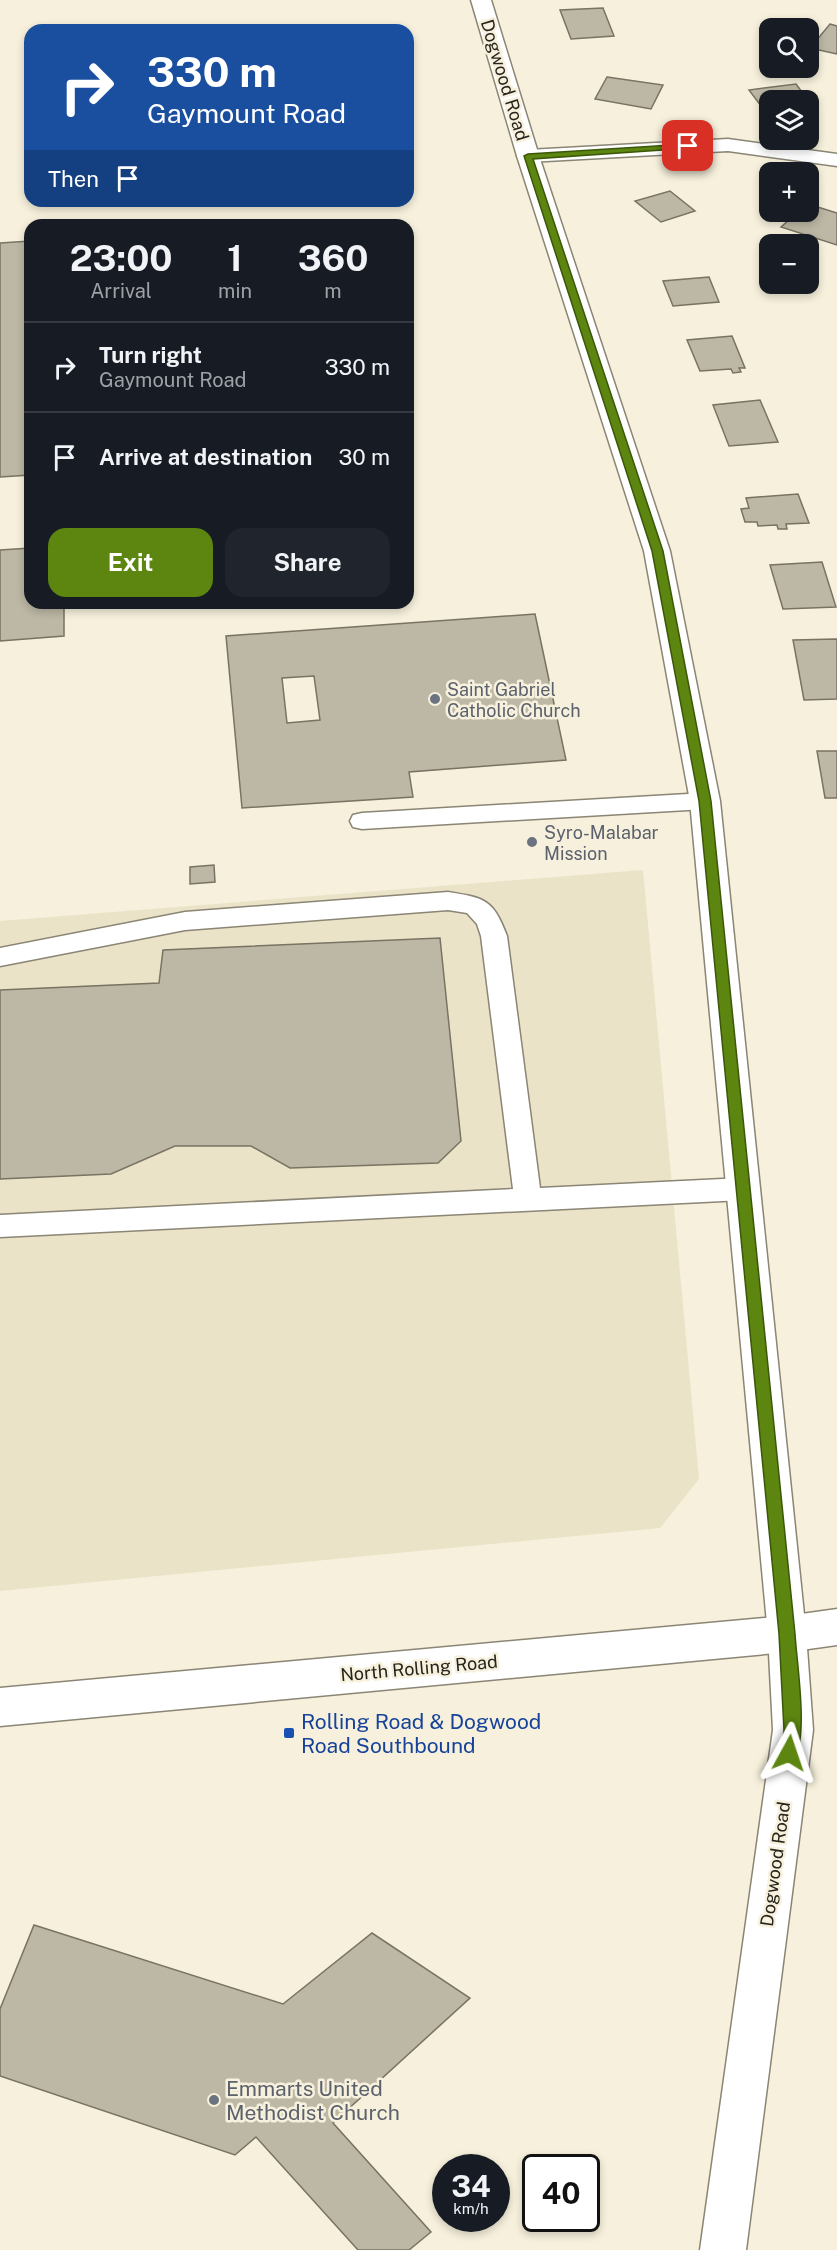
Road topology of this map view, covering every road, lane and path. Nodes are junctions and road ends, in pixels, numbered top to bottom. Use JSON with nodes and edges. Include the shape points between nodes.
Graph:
{"nodes":[{"id":1,"x":481,"y":0,"type":"edge"},
{"id":2,"x":528,"y":156,"type":"junction"},
{"id":3,"x":837,"y":160,"type":"edge"},
{"id":4,"x":705,"y":801,"type":"junction"},
{"id":5,"x":362,"y":821,"type":"dead end"},
{"id":6,"x":0,"y":957,"type":"edge"},
{"id":7,"x":743,"y":1189,"type":"junction"},
{"id":8,"x":528,"y":1200,"type":"junction"},
{"id":9,"x":0,"y":1226,"type":"edge"},
{"id":10,"x":837,"y":1627,"type":"edge"},
{"id":11,"x":787,"y":1634,"type":"junction"},
{"id":12,"x":3,"y":1700,"type":"edge"},
{"id":13,"x":723,"y":2250,"type":"edge"}],
"edges":[{"from":1,"to":2,"type":"main road","name":"Dogwood Road"},
{"from":2,"to":3,"type":"main road","via":[[728,145]]},
{"from":2,"to":4,"type":"main road","name":"Dogwood Road","via":[[657,551]]},
{"from":4,"to":5,"type":"lane"},
{"from":4,"to":7,"type":"main road","name":"Dogwood Road"},
{"from":6,"to":8,"type":"lane","via":[[184,921],[448,901],[475,905],[488,920],[494,936]]},
{"from":7,"to":8,"type":"lane"},
{"from":7,"to":11,"type":"main road","name":"Dogwood Road"},
{"from":8,"to":9,"type":"lane"},
{"from":10,"to":11,"type":"main road","name":"North Rolling Road"},
{"from":11,"to":12,"type":"main road","name":"North Rolling Road"},
{"from":11,"to":13,"type":"main road","name":"Dogwood Road","via":[[793,1730]]}]}
